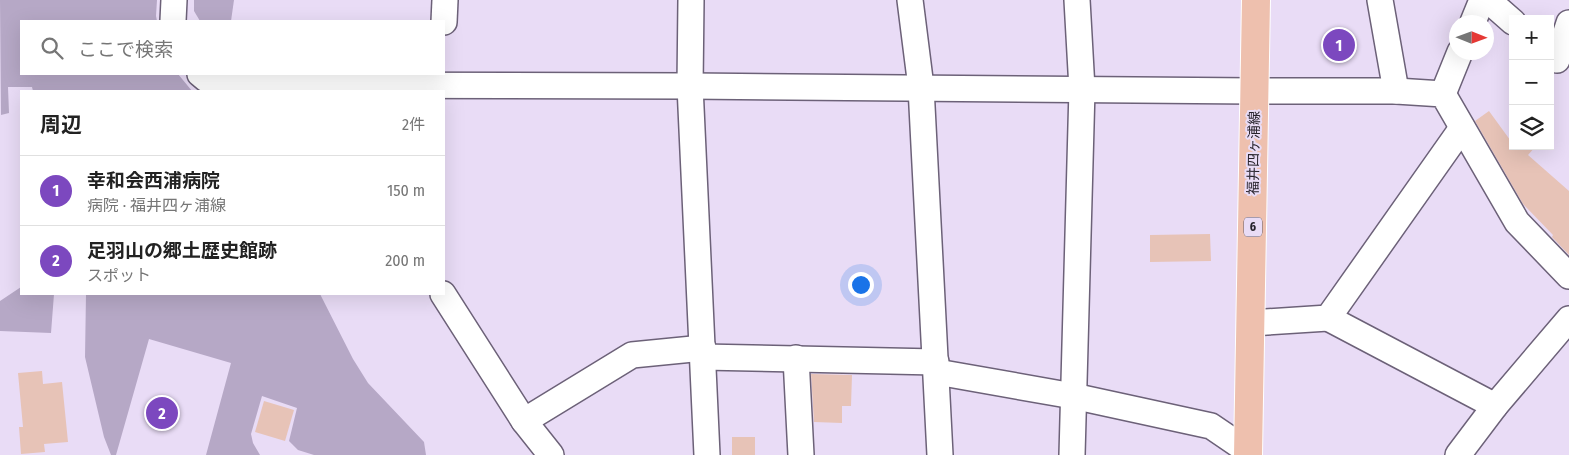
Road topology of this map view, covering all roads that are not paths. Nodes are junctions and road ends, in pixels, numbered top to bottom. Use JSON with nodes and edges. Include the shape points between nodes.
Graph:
{"nodes":[{"id":1,"x":174,"y":0,"type":"edge"},
{"id":2,"x":445,"y":0,"type":"edge"},
{"id":3,"x":690,"y":0,"type":"edge"},
{"id":4,"x":910,"y":0,"type":"edge"},
{"id":5,"x":1077,"y":0,"type":"edge"},
{"id":6,"x":1256,"y":0,"type":"edge"},
{"id":7,"x":1380,"y":0,"type":"edge"},
{"id":8,"x":1482,"y":0,"type":"edge"},
{"id":9,"x":1488,"y":0,"type":"edge"},
{"id":10,"x":1476,"y":15,"type":"edge"},
{"id":11,"x":1509,"y":18,"type":"edge"},
{"id":12,"x":173,"y":20,"type":"edge"},
{"id":13,"x":444,"y":20,"type":"edge"},
{"id":14,"x":1569,"y":23,"type":"edge"},
{"id":15,"x":1457,"y":60,"type":"edge"},
{"id":16,"x":1559,"y":62,"type":"edge"},
{"id":17,"x":201,"y":75,"type":"edge"},
{"id":18,"x":440,"y":83,"type":"edge"},
{"id":19,"x":690,"y":86,"type":"junction"},
{"id":20,"x":921,"y":87,"type":"junction"},
{"id":21,"x":1082,"y":89,"type":"junction"},
{"id":22,"x":1396,"y":90,"type":"junction"},
{"id":23,"x":1254,"y":91,"type":"junction"},
{"id":24,"x":1443,"y":94,"type":"junction"},
{"id":25,"x":1462,"y":128,"type":"junction"},
{"id":26,"x":1569,"y":276,"type":"edge"},
{"id":27,"x":444,"y":295,"type":"edge"},
{"id":28,"x":1328,"y":318,"type":"junction"},
{"id":29,"x":1569,"y":319,"type":"edge"},
{"id":30,"x":1252,"y":323,"type":"junction"},
{"id":31,"x":703,"y":353,"type":"junction"},
{"id":32,"x":796,"y":358,"type":"junction"},
{"id":33,"x":936,"y":367,"type":"junction"},
{"id":34,"x":1074,"y":396,"type":"junction"},
{"id":35,"x":1495,"y":406,"type":"junction"},
{"id":36,"x":524,"y":421,"type":"junction"},
{"id":37,"x":551,"y":455,"type":"edge"},
{"id":38,"x":707,"y":455,"type":"edge"},
{"id":39,"x":801,"y":455,"type":"edge"},
{"id":40,"x":940,"y":455,"type":"edge"},
{"id":41,"x":1072,"y":455,"type":"edge"},
{"id":42,"x":1248,"y":455,"type":"edge"},
{"id":43,"x":1458,"y":455,"type":"edge"}],
"edges":[{"from":1,"to":12,"type":"street"},
{"from":2,"to":13,"type":"street"},
{"from":3,"to":19,"type":"street"},
{"from":4,"to":20,"type":"street"},
{"from":5,"to":21,"type":"street"},
{"from":6,"to":23,"type":"main road","name":"福井四ヶ浦線","number":"6"},
{"from":7,"to":22,"type":"street"},
{"from":8,"to":10,"type":"street"},
{"from":9,"to":11,"type":"street"},
{"from":14,"to":16,"type":"street"},
{"from":15,"to":24,"type":"street"},
{"from":17,"to":18,"type":"street","via":[[234,85]]},
{"from":18,"to":19,"type":"street"},
{"from":19,"to":20,"type":"street"},
{"from":19,"to":31,"type":"street"},
{"from":20,"to":21,"type":"street"},
{"from":20,"to":33,"type":"street"},
{"from":21,"to":23,"type":"street"},
{"from":21,"to":34,"type":"street"},
{"from":22,"to":23,"type":"street"},
{"from":22,"to":24,"type":"street"},
{"from":23,"to":30,"type":"main road","name":"福井四ヶ浦線","number":"6"},
{"from":24,"to":25,"type":"street"},
{"from":25,"to":26,"type":"street","via":[[1518,222]]},
{"from":25,"to":28,"type":"street"},
{"from":27,"to":36,"type":"street"},
{"from":28,"to":30,"type":"street"},
{"from":28,"to":35,"type":"street"},
{"from":29,"to":35,"type":"street"},
{"from":30,"to":42,"type":"main road","name":"福井四ヶ浦線","number":"6"},
{"from":31,"to":32,"type":"street"},
{"from":31,"to":36,"type":"street","via":[[632,355]]},
{"from":31,"to":38,"type":"street"},
{"from":32,"to":33,"type":"street"},
{"from":32,"to":39,"type":"street"},
{"from":33,"to":34,"type":"street"},
{"from":33,"to":40,"type":"street"},
{"from":34,"to":41,"type":"street"},
{"from":34,"to":42,"type":"street","via":[[1211,426],[1240,444]]},
{"from":35,"to":43,"type":"street"},
{"from":36,"to":37,"type":"street"}]}
